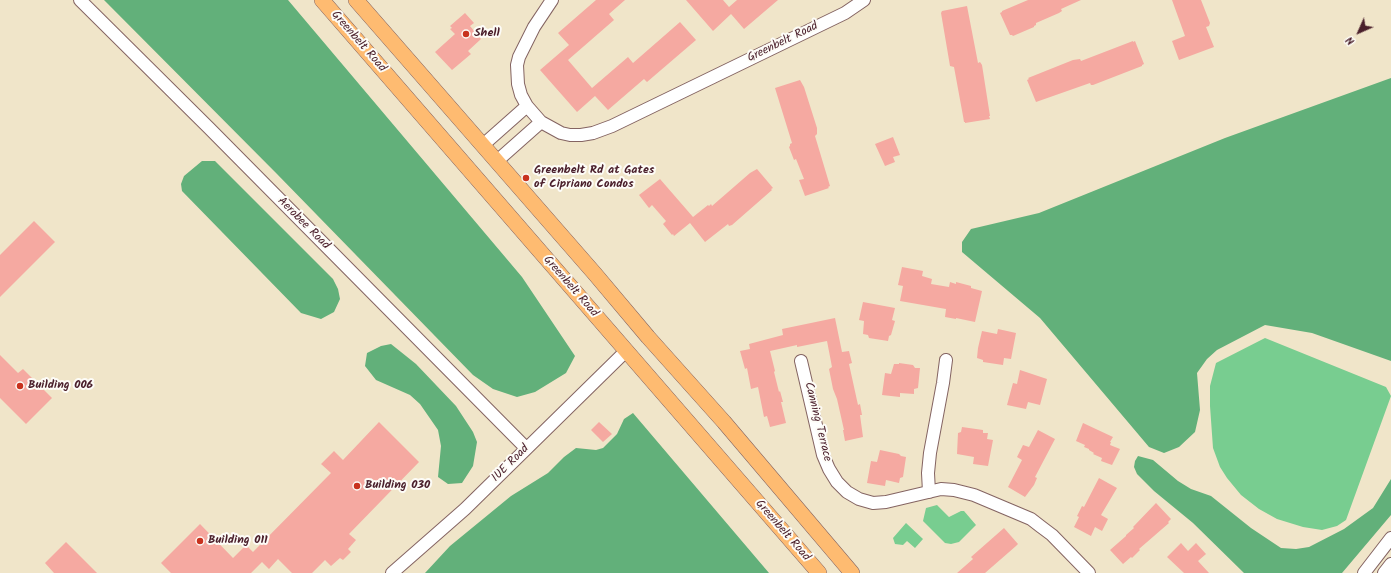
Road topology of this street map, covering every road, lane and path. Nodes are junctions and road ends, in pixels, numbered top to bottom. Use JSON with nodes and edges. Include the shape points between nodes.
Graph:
{"nodes":[{"id":1,"x":80,"y":0,"type":"edge"},
{"id":2,"x":322,"y":0,"type":"edge"},
{"id":3,"x":356,"y":0,"type":"edge"},
{"id":4,"x":552,"y":0,"type":"edge"},
{"id":5,"x":864,"y":0,"type":"edge"},
{"id":6,"x":527,"y":106,"type":"junction"},
{"id":7,"x":541,"y":122,"type":"junction"},
{"id":8,"x":483,"y":145,"type":"junction"},
{"id":9,"x":497,"y":162,"type":"junction"},
{"id":10,"x":626,"y":351,"type":"junction"},
{"id":11,"x":946,"y":360,"type":"dead end"},
{"id":12,"x":801,"y":361,"type":"dead end"},
{"id":13,"x":526,"y":448,"type":"junction"},
{"id":14,"x":929,"y":492,"type":"junction"},
{"id":15,"x":1391,"y":538,"type":"edge"},
{"id":16,"x":1391,"y":564,"type":"edge"},
{"id":17,"x":392,"y":573,"type":"edge"},
{"id":18,"x":819,"y":573,"type":"edge"},
{"id":19,"x":852,"y":573,"type":"edge"},
{"id":20,"x":1089,"y":573,"type":"edge"},
{"id":21,"x":1364,"y":573,"type":"edge"},
{"id":22,"x":1384,"y":573,"type":"edge"}],
"edges":[{"from":1,"to":13,"type":"street","name":"Aerobee Road"},
{"from":2,"to":10,"type":"main road","name":"Greenbelt Road"},
{"from":3,"to":8,"type":"main road"},
{"from":4,"to":6,"type":"street","name":"Greenbelt Road","via":[[524,46],[517,65],[518,84]]},
{"from":5,"to":7,"type":"street","name":"Greenbelt Road","via":[[845,13],[612,126],[581,136],[555,130]]},
{"from":6,"to":7,"type":"street","name":"Greenbelt Road"},
{"from":6,"to":8,"type":"street"},
{"from":7,"to":9,"type":"street"},
{"from":8,"to":9,"type":"main road"},
{"from":9,"to":19,"type":"main road"},
{"from":10,"to":13,"type":"street","name":"IUE Road"},
{"from":10,"to":18,"type":"main road","name":"Greenbelt Road"},
{"from":11,"to":14,"type":"street","via":[[930,453]]},
{"from":12,"to":14,"type":"street","name":"Canning Terrace","via":[[823,455],[838,482],[847,492],[874,503]]},
{"from":13,"to":17,"type":"street","name":"IUE Road","via":[[465,509]]},
{"from":14,"to":20,"type":"street","name":"Canning Terrace","via":[[941,489],[974,495],[1031,520],[1052,535]]},
{"from":15,"to":21,"type":"street"},
{"from":16,"to":22,"type":"street"}]}
